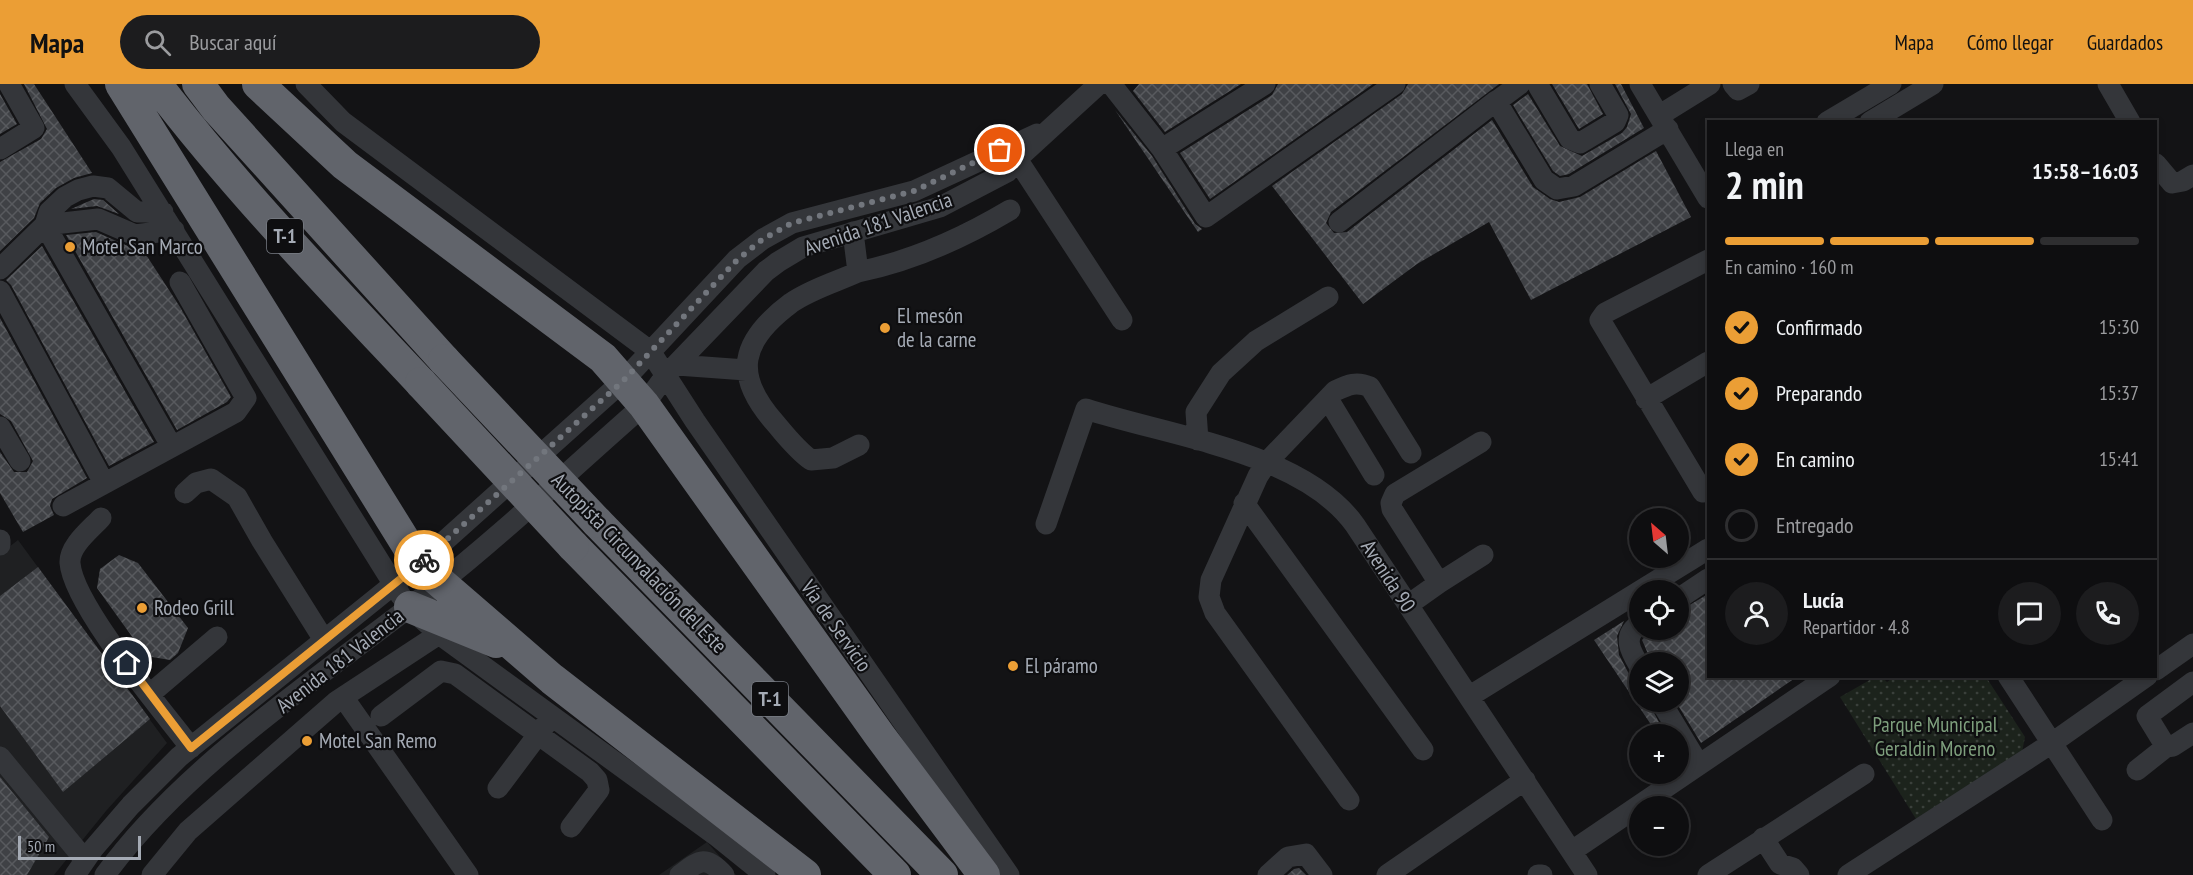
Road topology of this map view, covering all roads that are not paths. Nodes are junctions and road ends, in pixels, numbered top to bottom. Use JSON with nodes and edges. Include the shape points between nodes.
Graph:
{"nodes":[{"id":1,"x":9,"y":84,"type":"edge"},
{"id":2,"x":75,"y":84,"type":"edge"},
{"id":3,"x":121,"y":84,"type":"edge"},
{"id":4,"x":156,"y":84,"type":"edge"},
{"id":5,"x":198,"y":84,"type":"edge"},
{"id":6,"x":258,"y":84,"type":"edge"},
{"id":7,"x":306,"y":84,"type":"edge"},
{"id":8,"x":1099,"y":84,"type":"edge"},
{"id":9,"x":1111,"y":84,"type":"edge"},
{"id":10,"x":1247,"y":84,"type":"edge"},
{"id":11,"x":1265,"y":84,"type":"edge"},
{"id":12,"x":1395,"y":84,"type":"edge"},
{"id":13,"x":1600,"y":84,"type":"edge"},
{"id":14,"x":1640,"y":84,"type":"edge"},
{"id":15,"x":1710,"y":84,"type":"edge"},
{"id":16,"x":1733,"y":84,"type":"edge"},
{"id":17,"x":1749,"y":84,"type":"edge"},
{"id":18,"x":1892,"y":84,"type":"edge"},
{"id":19,"x":1933,"y":84,"type":"edge"},
{"id":20,"x":1530,"y":86,"type":"edge"},
{"id":21,"x":2113,"y":86,"type":"edge"},
{"id":22,"x":1497,"y":101,"type":"dead end"},
{"id":23,"x":1222,"y":113,"type":"junction"},
{"id":24,"x":1830,"y":120,"type":"edge"},
{"id":25,"x":1873,"y":120,"type":"edge"},
{"id":26,"x":2129,"y":120,"type":"edge"},
{"id":27,"x":1664,"y":122,"type":"junction"},
{"id":28,"x":1052,"y":127,"type":"junction"},
{"id":29,"x":0,"y":149,"type":"edge"},
{"id":30,"x":1162,"y":149,"type":"junction"},
{"id":31,"x":1017,"y":159,"type":"junction"},
{"id":32,"x":2157,"y":165,"type":"edge"},
{"id":33,"x":2193,"y":175,"type":"edge"},
{"id":34,"x":1706,"y":190,"type":"edge"},
{"id":35,"x":1010,"y":210,"type":"dead end"},
{"id":36,"x":169,"y":221,"type":"junction"},
{"id":37,"x":1339,"y":222,"type":"dead end"},
{"id":38,"x":45,"y":225,"type":"junction"},
{"id":39,"x":853,"y":232,"type":"junction"},
{"id":40,"x":763,"y":239,"type":"junction"},
{"id":41,"x":1707,"y":261,"type":"edge"},
{"id":42,"x":778,"y":262,"type":"junction"},
{"id":43,"x":1,"y":264,"type":"edge"},
{"id":44,"x":858,"y":272,"type":"junction"},
{"id":45,"x":180,"y":282,"type":"dead end"},
{"id":46,"x":0,"y":291,"type":"edge"},
{"id":47,"x":1328,"y":297,"type":"dead end"},
{"id":48,"x":1122,"y":320,"type":"dead end"},
{"id":49,"x":650,"y":351,"type":"junction"},
{"id":50,"x":1707,"y":363,"type":"edge"},
{"id":51,"x":672,"y":370,"type":"junction"},
{"id":52,"x":746,"y":370,"type":"junction"},
{"id":53,"x":623,"y":381,"type":"junction"},
{"id":54,"x":1328,"y":399,"type":"junction"},
{"id":55,"x":1646,"y":399,"type":"junction"},
{"id":56,"x":645,"y":405,"type":"junction"},
{"id":57,"x":0,"y":427,"type":"edge"},
{"id":58,"x":1198,"y":440,"type":"junction"},
{"id":59,"x":1481,"y":442,"type":"dead end"},
{"id":60,"x":860,"y":445,"type":"dead end"},
{"id":61,"x":172,"y":447,"type":"junction"},
{"id":62,"x":1412,"y":453,"type":"dead end"},
{"id":63,"x":20,"y":462,"type":"dead end"},
{"id":64,"x":1267,"y":462,"type":"junction"},
{"id":65,"x":1374,"y":475,"type":"dead end"},
{"id":66,"x":104,"y":483,"type":"junction"},
{"id":67,"x":1703,"y":492,"type":"dead end"},
{"id":68,"x":185,"y":493,"type":"dead end"},
{"id":69,"x":1244,"y":503,"type":"junction"},
{"id":70,"x":63,"y":506,"type":"dead end"},
{"id":71,"x":101,"y":518,"type":"dead end"},
{"id":72,"x":1046,"y":524,"type":"dead end"},
{"id":73,"x":0,"y":540,"type":"edge"},
{"id":74,"x":0,"y":545,"type":"edge"},
{"id":75,"x":1707,"y":550,"type":"edge"},
{"id":76,"x":1483,"y":555,"type":"dead end"},
{"id":77,"x":430,"y":573,"type":"junction"},
{"id":78,"x":1658,"y":580,"type":"edge"},
{"id":79,"x":1707,"y":580,"type":"edge"},
{"id":80,"x":1439,"y":583,"type":"junction"},
{"id":81,"x":1689,"y":592,"type":"edge"},
{"id":82,"x":401,"y":596,"type":"junction"},
{"id":83,"x":1629,"y":598,"type":"edge"},
{"id":84,"x":1408,"y":605,"type":"junction"},
{"id":85,"x":439,"y":634,"type":"junction"},
{"id":86,"x":217,"y":637,"type":"dead end"},
{"id":87,"x":324,"y":640,"type":"junction"},
{"id":88,"x":2193,"y":644,"type":"edge"},
{"id":89,"x":524,"y":655,"type":"junction"},
{"id":90,"x":2157,"y":669,"type":"edge"},
{"id":91,"x":2157,"y":671,"type":"edge"},
{"id":92,"x":1827,"y":678,"type":"edge"},
{"id":93,"x":2009,"y":678,"type":"edge"},
{"id":94,"x":2137,"y":679,"type":"edge"},
{"id":95,"x":2193,"y":682,"type":"edge"},
{"id":96,"x":150,"y":694,"type":"junction"},
{"id":97,"x":2173,"y":695,"type":"junction"},
{"id":98,"x":1470,"y":696,"type":"junction"},
{"id":99,"x":340,"y":699,"type":"junction"},
{"id":100,"x":1667,"y":712,"type":"edge"},
{"id":101,"x":381,"y":716,"type":"dead end"},
{"id":102,"x":551,"y":717,"type":"junction"},
{"id":103,"x":2193,"y":733,"type":"edge"},
{"id":104,"x":538,"y":736,"type":"junction"},
{"id":105,"x":2052,"y":742,"type":"junction"},
{"id":106,"x":2166,"y":747,"type":"junction"},
{"id":107,"x":191,"y":748,"type":"junction"},
{"id":108,"x":1423,"y":750,"type":"dead end"},
{"id":109,"x":0,"y":757,"type":"edge"},
{"id":110,"x":1699,"y":765,"type":"junction"},
{"id":111,"x":2137,"y":770,"type":"dead end"},
{"id":112,"x":1864,"y":774,"type":"dead end"},
{"id":113,"x":1525,"y":780,"type":"junction"},
{"id":114,"x":498,"y":788,"type":"dead end"},
{"id":115,"x":1349,"y":800,"type":"dead end"},
{"id":116,"x":2102,"y":820,"type":"dead end"},
{"id":117,"x":571,"y":827,"type":"dead end"},
{"id":118,"x":1763,"y":838,"type":"junction"},
{"id":119,"x":1572,"y":851,"type":"junction"},
{"id":120,"x":80,"y":867,"type":"edge"},
{"id":121,"x":1780,"y":869,"type":"edge"},
{"id":122,"x":720,"y":874,"type":"edge"},
{"id":123,"x":105,"y":875,"type":"edge"},
{"id":124,"x":152,"y":875,"type":"edge"},
{"id":125,"x":452,"y":875,"type":"edge"},
{"id":126,"x":468,"y":875,"type":"edge"},
{"id":127,"x":680,"y":875,"type":"edge"},
{"id":128,"x":765,"y":875,"type":"edge"},
{"id":129,"x":805,"y":875,"type":"edge"},
{"id":130,"x":895,"y":875,"type":"edge"},
{"id":131,"x":942,"y":875,"type":"edge"},
{"id":132,"x":984,"y":875,"type":"edge"},
{"id":133,"x":1009,"y":875,"type":"edge"},
{"id":134,"x":1268,"y":875,"type":"edge"},
{"id":135,"x":1322,"y":875,"type":"edge"},
{"id":136,"x":1387,"y":875,"type":"edge"},
{"id":137,"x":1587,"y":875,"type":"edge"},
{"id":138,"x":1708,"y":875,"type":"edge"},
{"id":139,"x":1799,"y":875,"type":"edge"},
{"id":140,"x":1848,"y":875,"type":"edge"}],
"edges":[{"from":1,"to":29,"type":"street","via":[[34,128]]},
{"from":2,"to":36,"type":"street"},
{"from":3,"to":77,"type":"highway"},
{"from":4,"to":130,"type":"highway","name":"Autopista Circunvalación del Este","number":"T-1","bridge":true,"via":[[198,139],[573,546]]},
{"from":5,"to":131,"type":"highway","name":"Autopista Circunvalación del Este","number":"T-1","bridge":true,"via":[[444,360]]},
{"from":6,"to":53,"type":"highway","via":[[345,165],[603,358]]},
{"from":7,"to":49,"type":"street","name":"Vía de Servicio","via":[[343,122]]},
{"from":8,"to":28,"type":"street"},
{"from":9,"to":30,"type":"street"},
{"from":10,"to":23,"type":"street"},
{"from":11,"to":23,"type":"street"},
{"from":12,"to":30,"type":"street","via":[[1206,217]]},
{"from":13,"to":20,"type":"street","via":[[1618,115],[1616,122],[1580,143],[1570,139]]},
{"from":14,"to":27,"type":"street"},
{"from":15,"to":27,"type":"street"},
{"from":16,"to":17,"type":"street","via":[[1738,90]]},
{"from":18,"to":24,"type":"street"},
{"from":19,"to":25,"type":"street"},
{"from":20,"to":22,"type":"street"},
{"from":21,"to":26,"type":"street"},
{"from":23,"to":30,"type":"street"},
{"from":27,"to":34,"type":"street"},
{"from":27,"to":37,"type":"street","via":[[1574,186],[1557,189],[1545,180],[1496,101]]},
{"from":28,"to":31,"type":"street","name":"Avenida 181 Valencia"},
{"from":28,"to":40,"type":"street","name":"Avenida 181 Valencia","via":[[914,191],[792,223]]},
{"from":31,"to":39,"type":"street","name":"Avenida 181 Valencia","via":[[1007,172],[940,207]]},
{"from":31,"to":48,"type":"street"},
{"from":32,"to":33,"type":"street","via":[[2172,183]]},
{"from":35,"to":44,"type":"street","via":[[963,238]]},
{"from":36,"to":38,"type":"street","via":[[135,235],[98,219]]},
{"from":36,"to":38,"type":"street","via":[[137,212],[108,188],[93,186],[65,196],[49,212]]},
{"from":36,"to":82,"type":"street"},
{"from":38,"to":43,"type":"street"},
{"from":38,"to":61,"type":"street"},
{"from":39,"to":42,"type":"street","name":"Avenida 181 Valencia","via":[[803,247]]},
{"from":39,"to":44,"type":"street"},
{"from":40,"to":42,"type":"street"},
{"from":40,"to":49,"type":"street","name":"Avenida 181 Valencia","via":[[737,260]]},
{"from":41,"to":55,"type":"street","via":[[1605,313],[1600,320]]},
{"from":42,"to":51,"type":"street","name":"Avenida 181 Valencia"},
{"from":44,"to":52,"type":"street","via":[[808,293],[774,318],[750,348]]},
{"from":45,"to":61,"type":"street","via":[[246,398],[236,412]]},
{"from":46,"to":66,"type":"street"},
{"from":47,"to":58,"type":"street","via":[[1256,340],[1221,373],[1196,412]]},
{"from":49,"to":51,"type":"street","name":"Vía de Servicio"},
{"from":49,"to":53,"type":"street","name":"Avenida 181 Valencia"},
{"from":50,"to":55,"type":"street"},
{"from":51,"to":52,"type":"street"},
{"from":51,"to":56,"type":"street","name":"Avenida 181 Valencia"},
{"from":51,"to":133,"type":"street","name":"Vía de Servicio","via":[[695,422]]},
{"from":52,"to":60,"type":"street","via":[[754,395],[771,419],[811,460],[833,458]]},
{"from":53,"to":56,"type":"highway"},
{"from":53,"to":77,"type":"street","name":"Avenida 181 Valencia"},
{"from":54,"to":62,"type":"street","via":[[1348,384],[1370,387]]},
{"from":54,"to":64,"type":"street"},
{"from":54,"to":65,"type":"street"},
{"from":55,"to":67,"type":"street"},
{"from":56,"to":77,"type":"street","name":"Avenida 181 Valencia"},
{"from":56,"to":132,"type":"highway","via":[[880,736]]},
{"from":57,"to":63,"type":"street"},
{"from":58,"to":64,"type":"street","name":"Avenida 90"},
{"from":58,"to":72,"type":"street","name":"Avenida 90","via":[[1086,409]]},
{"from":59,"to":80,"type":"street","via":[[1395,494],[1391,503]]},
{"from":61,"to":66,"type":"street"},
{"from":64,"to":69,"type":"street"},
{"from":64,"to":84,"type":"street","name":"Avenida 90","via":[[1322,491],[1342,507]]},
{"from":66,"to":70,"type":"street"},
{"from":68,"to":87,"type":"street","via":[[196,483],[211,479],[237,497]]},
{"from":69,"to":108,"type":"street"},
{"from":69,"to":115,"type":"street","via":[[1211,580],[1209,597],[1215,613]]},
{"from":71,"to":96,"type":"street","via":[[76,545],[70,562],[83,601]]},
{"from":73,"to":74,"type":"street"},
{"from":75,"to":78,"type":"street"},
{"from":76,"to":80,"type":"street"},
{"from":77,"to":82,"type":"street","name":"Avenida 181 Valencia"},
{"from":77,"to":82,"type":"street","name":"Avenida 181 Valencia"},
{"from":77,"to":89,"type":"highway"},
{"from":79,"to":81,"type":"street"},
{"from":80,"to":84,"type":"street"},
{"from":82,"to":85,"type":"street"},
{"from":82,"to":87,"type":"street","name":"Avenida 181 Valencia"},
{"from":82,"to":89,"type":"highway"},
{"from":82,"to":123,"type":"street","name":"Avenida 181 Valencia","via":[[207,767],[150,822]]},
{"from":83,"to":98,"type":"street"},
{"from":84,"to":98,"type":"street","name":"Avenida 90"},
{"from":85,"to":99,"type":"street"},
{"from":85,"to":102,"type":"street"},
{"from":86,"to":96,"type":"street"},
{"from":87,"to":107,"type":"street","name":"Avenida 181 Valencia"},
{"from":88,"to":90,"type":"street"},
{"from":89,"to":129,"type":"highway"},
{"from":91,"to":97,"type":"street"},
{"from":92,"to":110,"type":"street"},
{"from":93,"to":105,"type":"street"},
{"from":94,"to":105,"type":"street"},
{"from":95,"to":97,"type":"street"},
{"from":96,"to":107,"type":"street"},
{"from":97,"to":106,"type":"street","via":[[2147,716]]},
{"from":98,"to":113,"type":"street","name":"Avenida 90"},
{"from":99,"to":124,"type":"street","via":[[188,831]]},
{"from":99,"to":125,"type":"street","via":[[372,760]]},
{"from":99,"to":126,"type":"street"},
{"from":100,"to":110,"type":"street"},
{"from":101,"to":104,"type":"street","via":[[441,670],[455,674]]},
{"from":102,"to":104,"type":"street"},
{"from":102,"to":128,"type":"street"},
{"from":103,"to":106,"type":"street"},
{"from":104,"to":114,"type":"street"},
{"from":104,"to":117,"type":"street","via":[[597,780],[599,790]]},
{"from":105,"to":116,"type":"street"},
{"from":105,"to":140,"type":"street"},
{"from":106,"to":111,"type":"street"},
{"from":107,"to":120,"type":"street","name":"Avenida 181 Valencia","via":[[131,805]]},
{"from":109,"to":120,"type":"street"},
{"from":110,"to":119,"type":"street"},
{"from":112,"to":118,"type":"street"},
{"from":113,"to":119,"type":"street","name":"Avenida 90"},
{"from":113,"to":136,"type":"street"},
{"from":118,"to":121,"type":"street"},
{"from":118,"to":138,"type":"street"},
{"from":119,"to":137,"type":"street","name":"Avenida 90"},
{"from":121,"to":139,"type":"street","via":[[1793,868]]},
{"from":122,"to":127,"type":"street","via":[[707,861],[698,862]]},
{"from":134,"to":135,"type":"street","via":[[1288,857],[1306,854]]}]}
